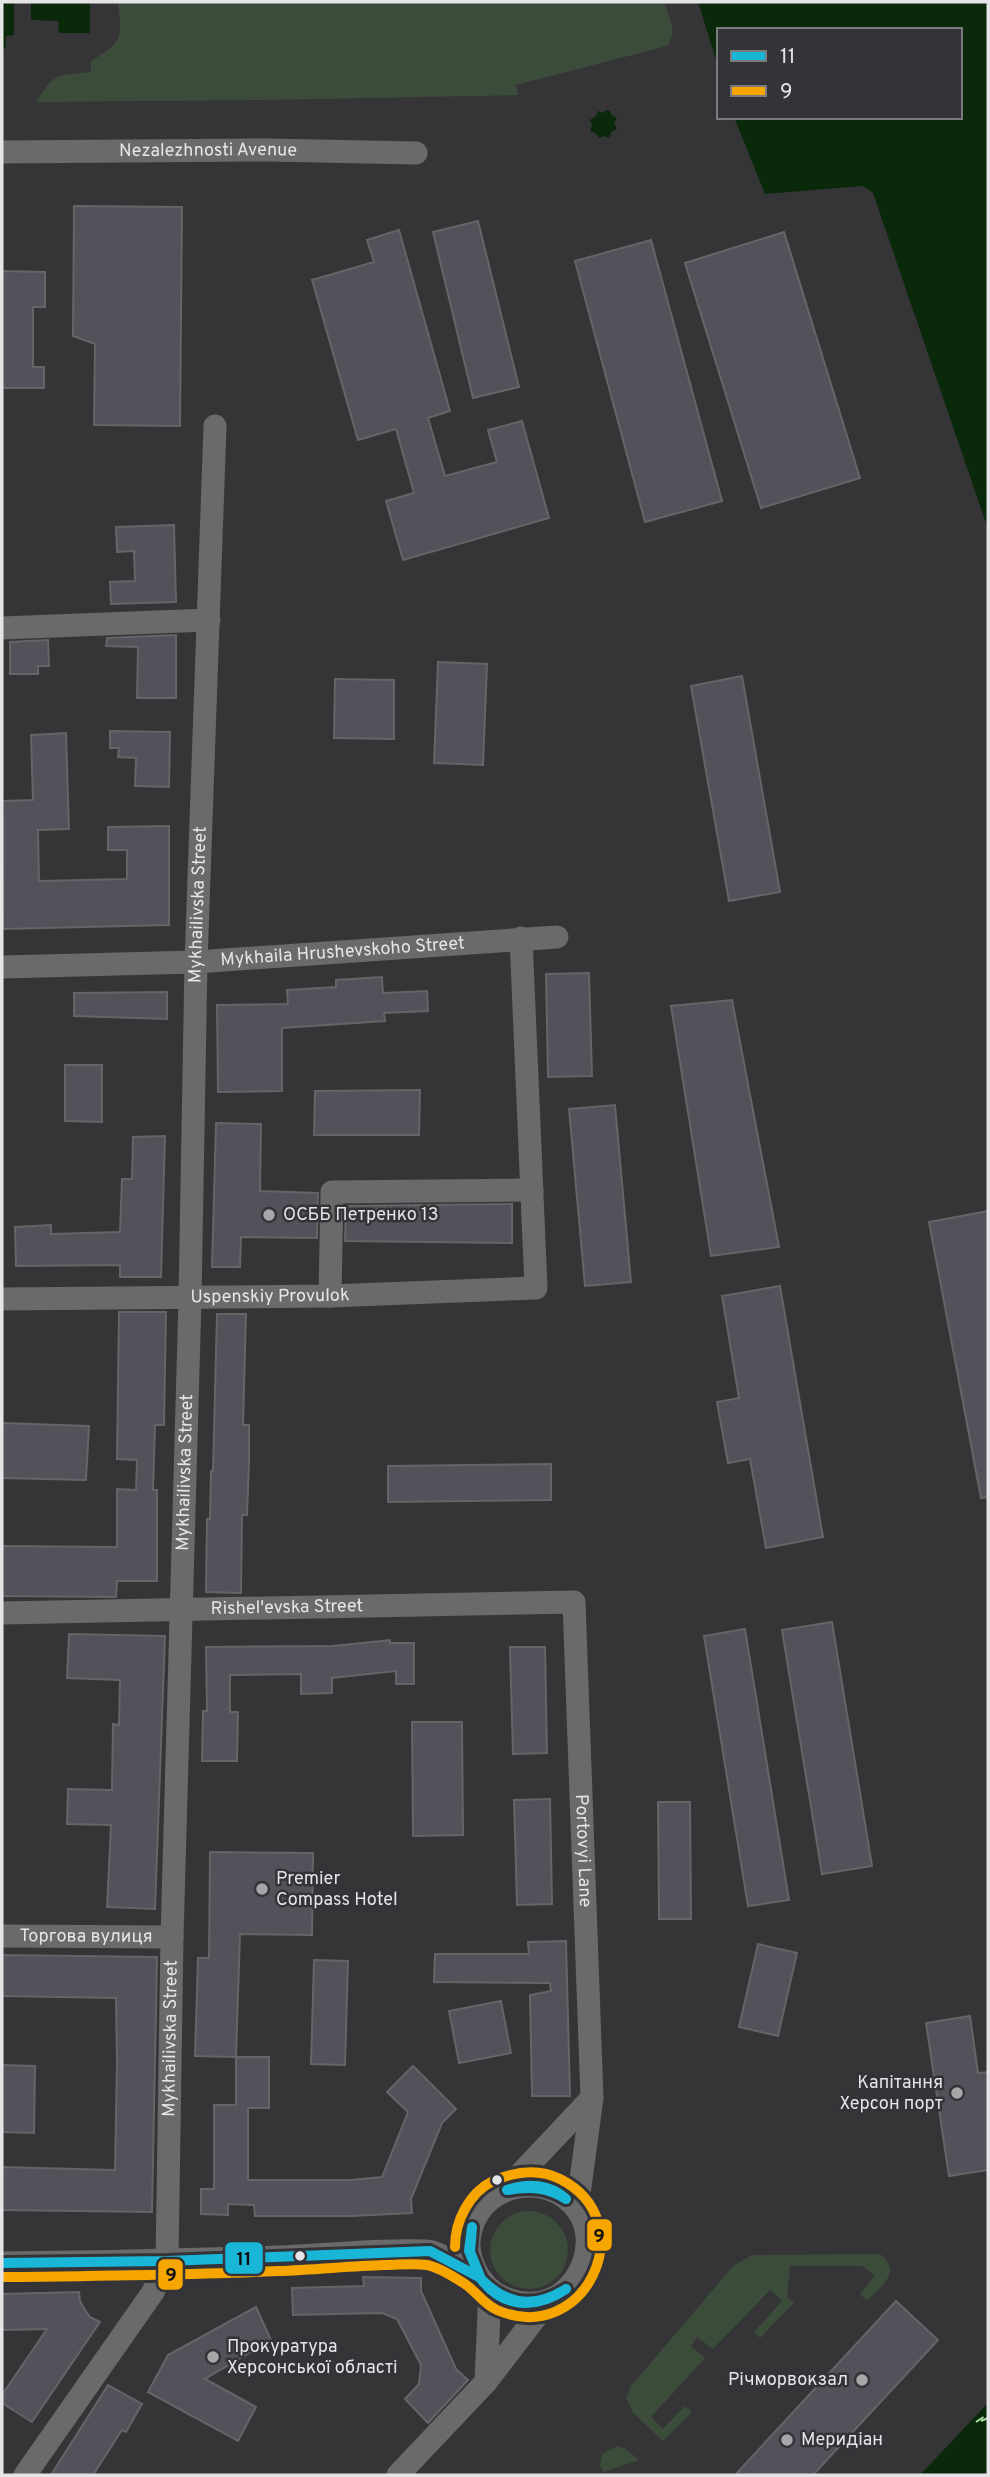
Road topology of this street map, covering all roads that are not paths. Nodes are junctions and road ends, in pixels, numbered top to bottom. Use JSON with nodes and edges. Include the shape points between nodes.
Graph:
{"nodes":[{"id":1,"x":2,"y":152,"type":"edge"},
{"id":2,"x":416,"y":153,"type":"dead end"},
{"id":3,"x":215,"y":426,"type":"dead end"},
{"id":4,"x":209,"y":620,"type":"junction"},
{"id":5,"x":2,"y":628,"type":"edge"},
{"id":6,"x":557,"y":937,"type":"dead end"},
{"id":7,"x":521,"y":938,"type":"junction"},
{"id":8,"x":196,"y":962,"type":"junction"},
{"id":9,"x":2,"y":967,"type":"edge"},
{"id":10,"x":532,"y":1190,"type":"junction"},
{"id":11,"x":330,"y":1296,"type":"junction"},
{"id":12,"x":190,"y":1298,"type":"junction"},
{"id":13,"x":2,"y":1299,"type":"edge"},
{"id":14,"x":574,"y":1602,"type":"joint"},
{"id":15,"x":180,"y":1611,"type":"junction"},
{"id":16,"x":2,"y":1613,"type":"edge"},
{"id":17,"x":2,"y":1936,"type":"edge"},
{"id":18,"x":172,"y":1937,"type":"junction"},
{"id":19,"x":592,"y":2098,"type":"junction"},
{"id":20,"x":506,"y":2189,"type":"junction"},
{"id":21,"x":577,"y":2209,"type":"junction"},
{"id":22,"x":472,"y":2225,"type":"junction"},
{"id":23,"x":430,"y":2251,"type":"junction"},
{"id":24,"x":167,"y":2261,"type":"junction"},
{"id":25,"x":2,"y":2263,"type":"edge"},
{"id":26,"x":484,"y":2283,"type":"junction"},
{"id":27,"x":549,"y":2300,"type":"junction"},
{"id":28,"x":486,"y":2382,"type":"junction"},
{"id":29,"x":25,"y":2475,"type":"edge"},
{"id":30,"x":398,"y":2475,"type":"edge"}],
"edges":[{"from":1,"to":2,"type":"street","name":"Nezalezhnosti Avenue"},
{"from":3,"to":4,"type":"street","name":"Mykhailivska Street"},
{"from":4,"to":5,"type":"street"},
{"from":4,"to":8,"type":"street","name":"Mykhailivska Street"},
{"from":6,"to":7,"type":"street","name":"Mykhaila Hrushevskoho Street"},
{"from":7,"to":8,"type":"street","name":"Mykhaila Hrushevskoho Street"},
{"from":7,"to":10,"type":"street"},
{"from":8,"to":9,"type":"street","name":"Mykhaila Hrushevskoho Street"},
{"from":8,"to":12,"type":"street","name":"Mykhailivska Street"},
{"from":10,"to":11,"type":"street","via":[[332,1192]]},
{"from":10,"to":11,"type":"street","name":"Uspenskiy Provulok","via":[[536,1288]]},
{"from":11,"to":12,"type":"street","name":"Uspenskiy Provulok"},
{"from":12,"to":13,"type":"street","name":"Uspenskiy Provulok"},
{"from":12,"to":15,"type":"street","name":"Mykhailivska Street"},
{"from":14,"to":15,"type":"street","name":"Rishel'evska Street"},
{"from":14,"to":19,"type":"street","name":"Portovyi Lane"},
{"from":15,"to":16,"type":"street","name":"Rishel'evska Street"},
{"from":15,"to":18,"type":"street","name":"Mykhailivska Street"},
{"from":17,"to":18,"type":"street","name":"Торгова вулиця"},
{"from":18,"to":24,"type":"street","name":"Mykhailivska Street"},
{"from":19,"to":20,"type":"street"},
{"from":19,"to":21,"type":"street","name":"Portovyi Lane"},
{"from":20,"to":21,"type":"street","via":[[545,2187]]},
{"from":20,"to":22,"type":"street","via":[[486,2204]]},
{"from":21,"to":27,"type":"street","via":[[588,2242],[584,2265],[570,2286]]},
{"from":22,"to":23,"type":"street"},
{"from":22,"to":26,"type":"street","via":[[470,2252]]},
{"from":23,"to":24,"type":"street"},
{"from":23,"to":26,"type":"street"},
{"from":24,"to":25,"type":"street"},
{"from":24,"to":29,"type":"street","name":"Mykhailivska Street","via":[[153,2292]]},
{"from":26,"to":27,"type":"street","via":[[508,2300],[528,2304]]},
{"from":26,"to":28,"type":"street"},
{"from":27,"to":28,"type":"street"},
{"from":28,"to":30,"type":"street"}]}
